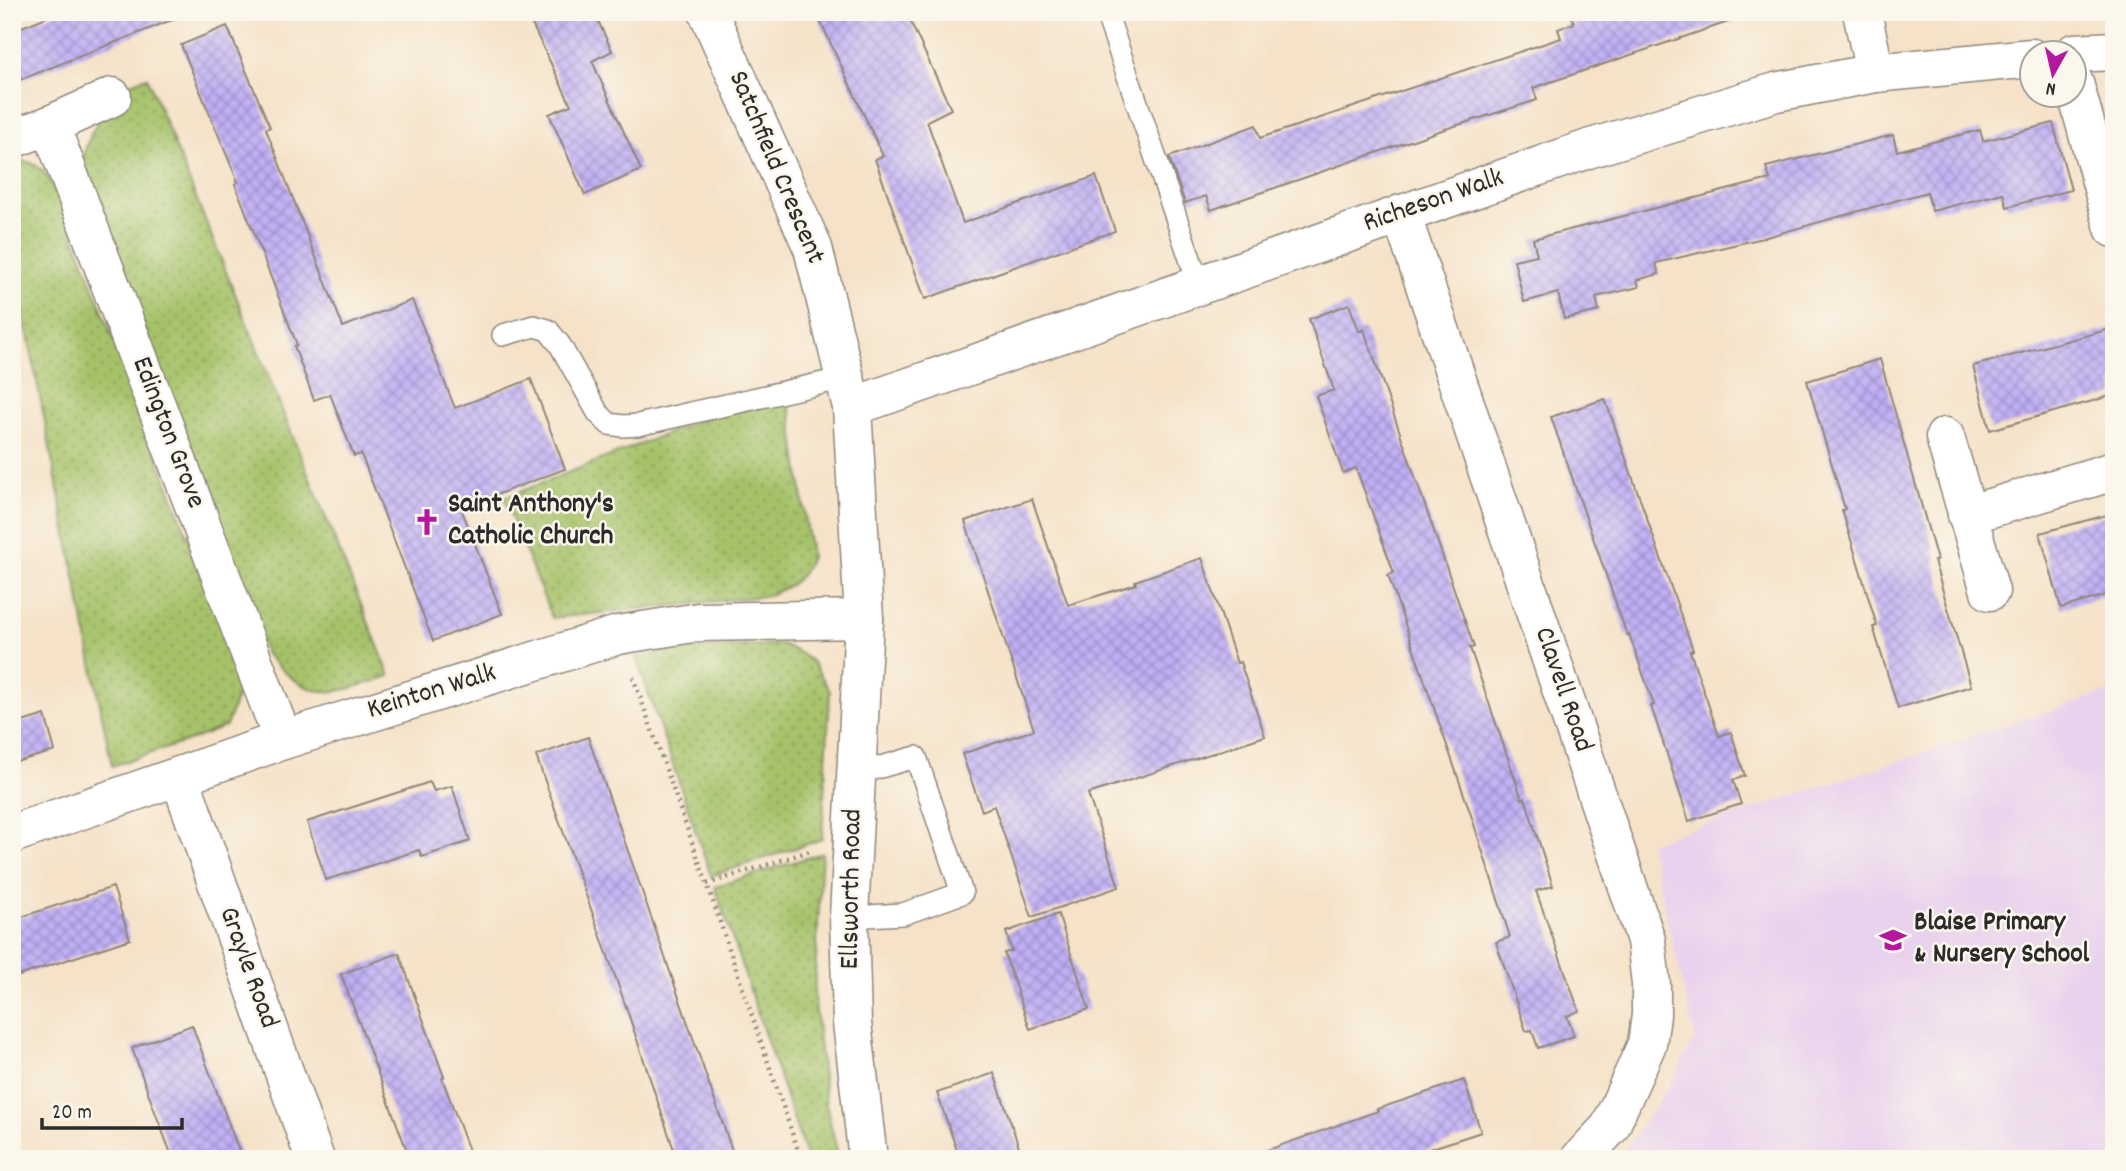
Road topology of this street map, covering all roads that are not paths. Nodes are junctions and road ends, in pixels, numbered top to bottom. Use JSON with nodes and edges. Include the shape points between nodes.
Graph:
{"nodes":[{"id":1,"x":708,"y":12,"type":"edge"},
{"id":2,"x":1106,"y":12,"type":"edge"},
{"id":3,"x":1862,"y":12,"type":"edge"},
{"id":4,"x":2114,"y":51,"type":"edge"},
{"id":5,"x":2088,"y":52,"type":"edge"},
{"id":6,"x":2018,"y":59,"type":"edge"},
{"id":7,"x":1875,"y":73,"type":"junction"},
{"id":8,"x":112,"y":97,"type":"dead end"},
{"id":9,"x":2081,"y":108,"type":"edge"},
{"id":10,"x":50,"y":125,"type":"junction"},
{"id":11,"x":12,"y":139,"type":"edge"},
{"id":12,"x":1401,"y":214,"type":"junction"},
{"id":13,"x":2114,"y":228,"type":"edge"},
{"id":14,"x":1199,"y":285,"type":"junction"},
{"id":15,"x":503,"y":335,"type":"dead end"},
{"id":16,"x":848,"y":393,"type":"junction"},
{"id":17,"x":1945,"y":437,"type":"dead end"},
{"id":18,"x":2114,"y":471,"type":"edge"},
{"id":19,"x":1967,"y":514,"type":"junction"},
{"id":20,"x":1990,"y":591,"type":"dead end"},
{"id":21,"x":864,"y":619,"type":"junction"},
{"id":22,"x":283,"y":740,"type":"junction"},
{"id":23,"x":856,"y":774,"type":"junction"},
{"id":24,"x":180,"y":778,"type":"junction"},
{"id":25,"x":12,"y":834,"type":"edge"},
{"id":26,"x":849,"y":917,"type":"junction"},
{"id":27,"x":315,"y":1159,"type":"edge"},
{"id":28,"x":868,"y":1159,"type":"edge"},
{"id":29,"x":1580,"y":1159,"type":"edge"}],
"edges":[{"from":1,"to":16,"type":"street","name":"Satchfield Crescent","via":[[813,248]]},
{"from":2,"to":14,"type":"lane"},
{"from":3,"to":7,"type":"street"},
{"from":4,"to":5,"type":"street"},
{"from":6,"to":7,"type":"street","name":"Richeson Walk"},
{"from":7,"to":12,"type":"street","name":"Richeson Walk","via":[[1776,92],[1591,148]]},
{"from":8,"to":10,"type":"street"},
{"from":9,"to":13,"type":"street"},
{"from":10,"to":11,"type":"street"},
{"from":10,"to":22,"type":"street","name":"Edington Grove"},
{"from":12,"to":14,"type":"street","name":"Richeson Walk"},
{"from":12,"to":29,"type":"street","name":"Clavell Road","via":[[1646,940],[1651,984],[1647,1044],[1610,1127]]},
{"from":14,"to":16,"type":"street","name":"Richeson Walk"},
{"from":15,"to":16,"type":"lane","via":[[534,326],[548,330],[597,413],[609,424],[638,425]]},
{"from":16,"to":21,"type":"street","name":"Satchfield Crescent"},
{"from":17,"to":19,"type":"street"},
{"from":18,"to":19,"type":"street"},
{"from":19,"to":20,"type":"street"},
{"from":21,"to":22,"type":"street","name":"Keinton Walk","via":[[699,622],[618,635]]},
{"from":21,"to":23,"type":"street","name":"Ellsworth Road"},
{"from":22,"to":24,"type":"street","name":"Keinton Walk"},
{"from":23,"to":26,"type":"street","name":"Ellsworth Road"},
{"from":23,"to":26,"type":"lane","via":[[916,757],[961,893],[903,914]]},
{"from":24,"to":25,"type":"street","name":"Keinton Walk"},
{"from":24,"to":27,"type":"street","name":"Grayle Road"},
{"from":26,"to":28,"type":"street","name":"Ellsworth Road","via":[[852,1023]]}]}
